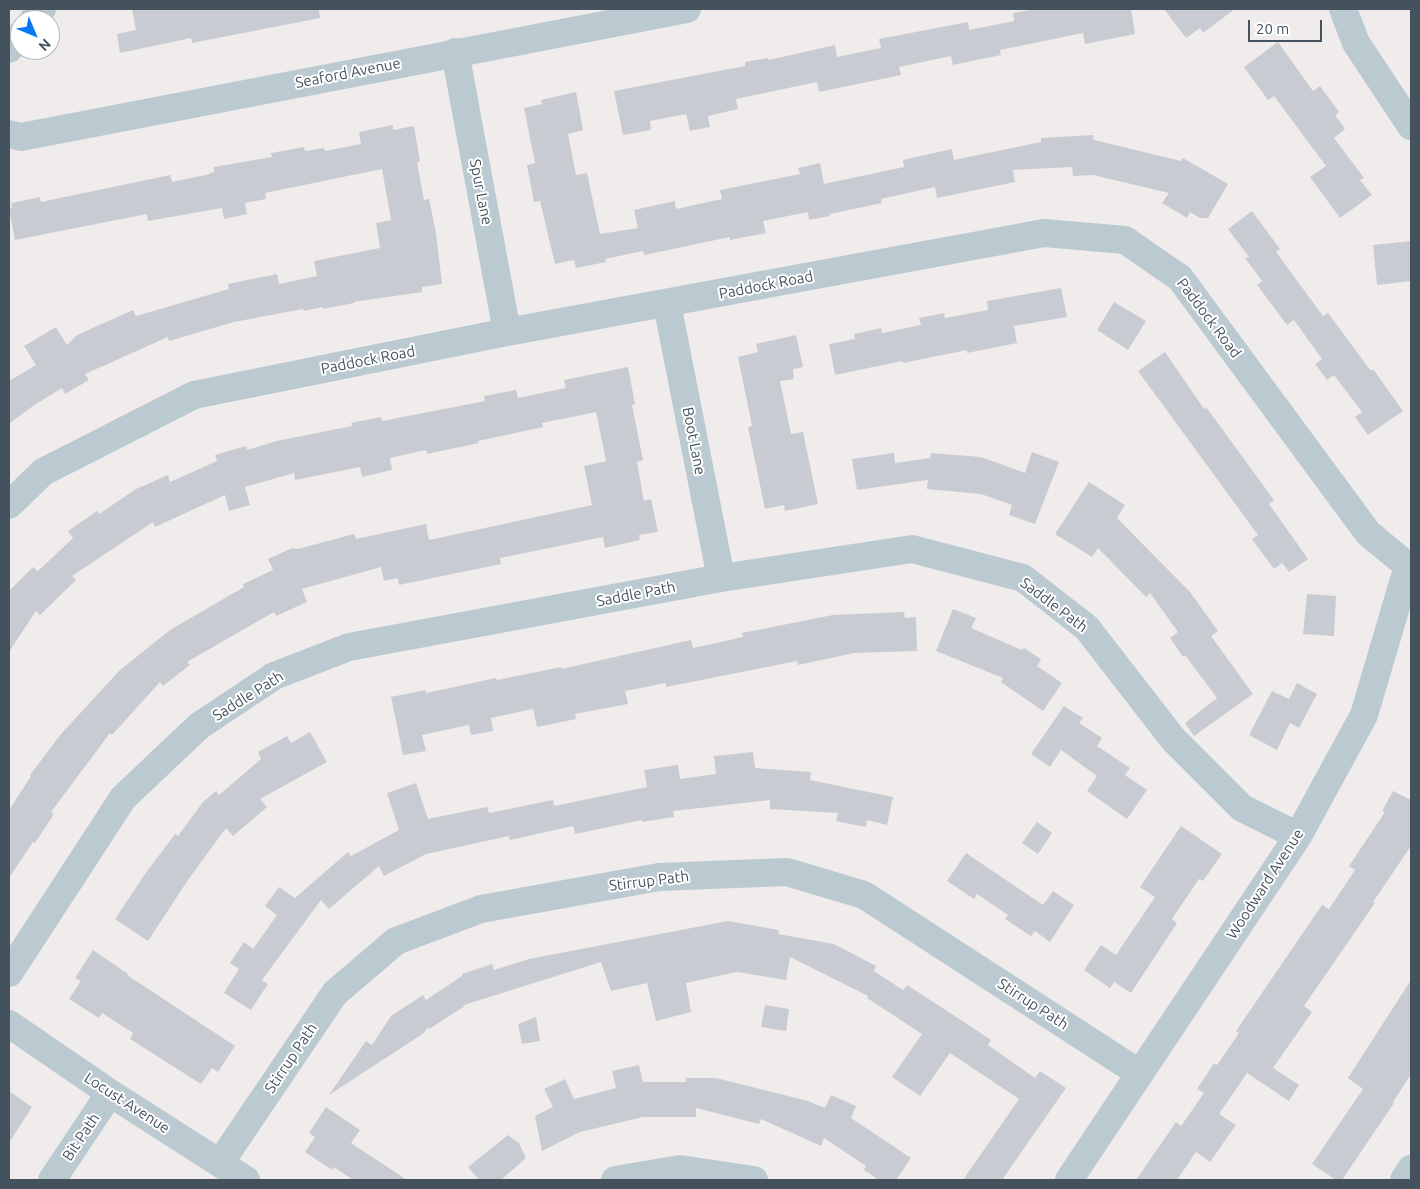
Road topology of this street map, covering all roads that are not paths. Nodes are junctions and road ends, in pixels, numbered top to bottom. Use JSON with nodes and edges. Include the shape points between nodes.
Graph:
{"nodes":[{"id":1,"x":688,"y":9,"type":"edge"},
{"id":2,"x":1343,"y":9,"type":"edge"},
{"id":3,"x":455,"y":52,"type":"junction"},
{"id":4,"x":1411,"y":126,"type":"edge"},
{"id":5,"x":9,"y":134,"type":"edge"},
{"id":6,"x":667,"y":304,"type":"junction"},
{"id":7,"x":507,"y":332,"type":"junction"},
{"id":8,"x":9,"y":505,"type":"edge"},
{"id":9,"x":1410,"y":566,"type":"edge"},
{"id":10,"x":721,"y":578,"type":"junction"},
{"id":11,"x":1298,"y":836,"type":"junction"},
{"id":12,"x":9,"y":973,"type":"edge"},
{"id":13,"x":9,"y":1024,"type":"edge"},
{"id":14,"x":1139,"y":1072,"type":"junction"},
{"id":15,"x":110,"y":1093,"type":"junction"},
{"id":16,"x":220,"y":1163,"type":"junction"},
{"id":17,"x":1411,"y":1169,"type":"edge"},
{"id":18,"x":52,"y":1180,"type":"edge"},
{"id":19,"x":246,"y":1180,"type":"edge"},
{"id":20,"x":615,"y":1180,"type":"edge"},
{"id":21,"x":754,"y":1180,"type":"edge"},
{"id":22,"x":1068,"y":1180,"type":"edge"},
{"id":23,"x":1404,"y":1180,"type":"edge"}],
"edges":[{"from":1,"to":3,"type":"street","name":"Seaford Avenue"},
{"from":2,"to":4,"type":"street","via":[[1356,43]]},
{"from":3,"to":5,"type":"street","name":"Seaford Avenue","via":[[21,137]]},
{"from":3,"to":7,"type":"street","name":"Spur Lane"},
{"from":6,"to":7,"type":"street","name":"Paddock Road"},
{"from":6,"to":9,"type":"street","name":"Paddock Road","via":[[1044,233],[1125,240],[1180,278],[1368,534]]},
{"from":6,"to":10,"type":"street","name":"Boot Lane"},
{"from":7,"to":8,"type":"street","name":"Paddock Road","via":[[194,395],[43,472]]},
{"from":9,"to":11,"type":"street","name":"Woodward Avenue","via":[[1364,715]]},
{"from":10,"to":11,"type":"street","name":"Saddle Path","via":[[912,549],[1022,578],[1088,628],[1172,739],[1242,808]]},
{"from":10,"to":12,"type":"street","name":"Saddle Path","via":[[349,647],[274,676],[199,726],[123,798]]},
{"from":11,"to":14,"type":"street","name":"Woodward Avenue"},
{"from":13,"to":15,"type":"street","name":"Locust Avenue"},
{"from":14,"to":16,"type":"street","name":"Stirrup Path","via":[[864,895],[787,872],[659,877],[481,909],[396,941],[335,993]]},
{"from":14,"to":22,"type":"street","name":"Woodward Avenue"},
{"from":15,"to":16,"type":"street","name":"Locust Avenue"},
{"from":15,"to":18,"type":"street","name":"Bit Path"},
{"from":16,"to":19,"type":"street","name":"Locust Avenue"},
{"from":17,"to":23,"type":"street"},
{"from":20,"to":21,"type":"street","via":[[680,1169]]}]}
